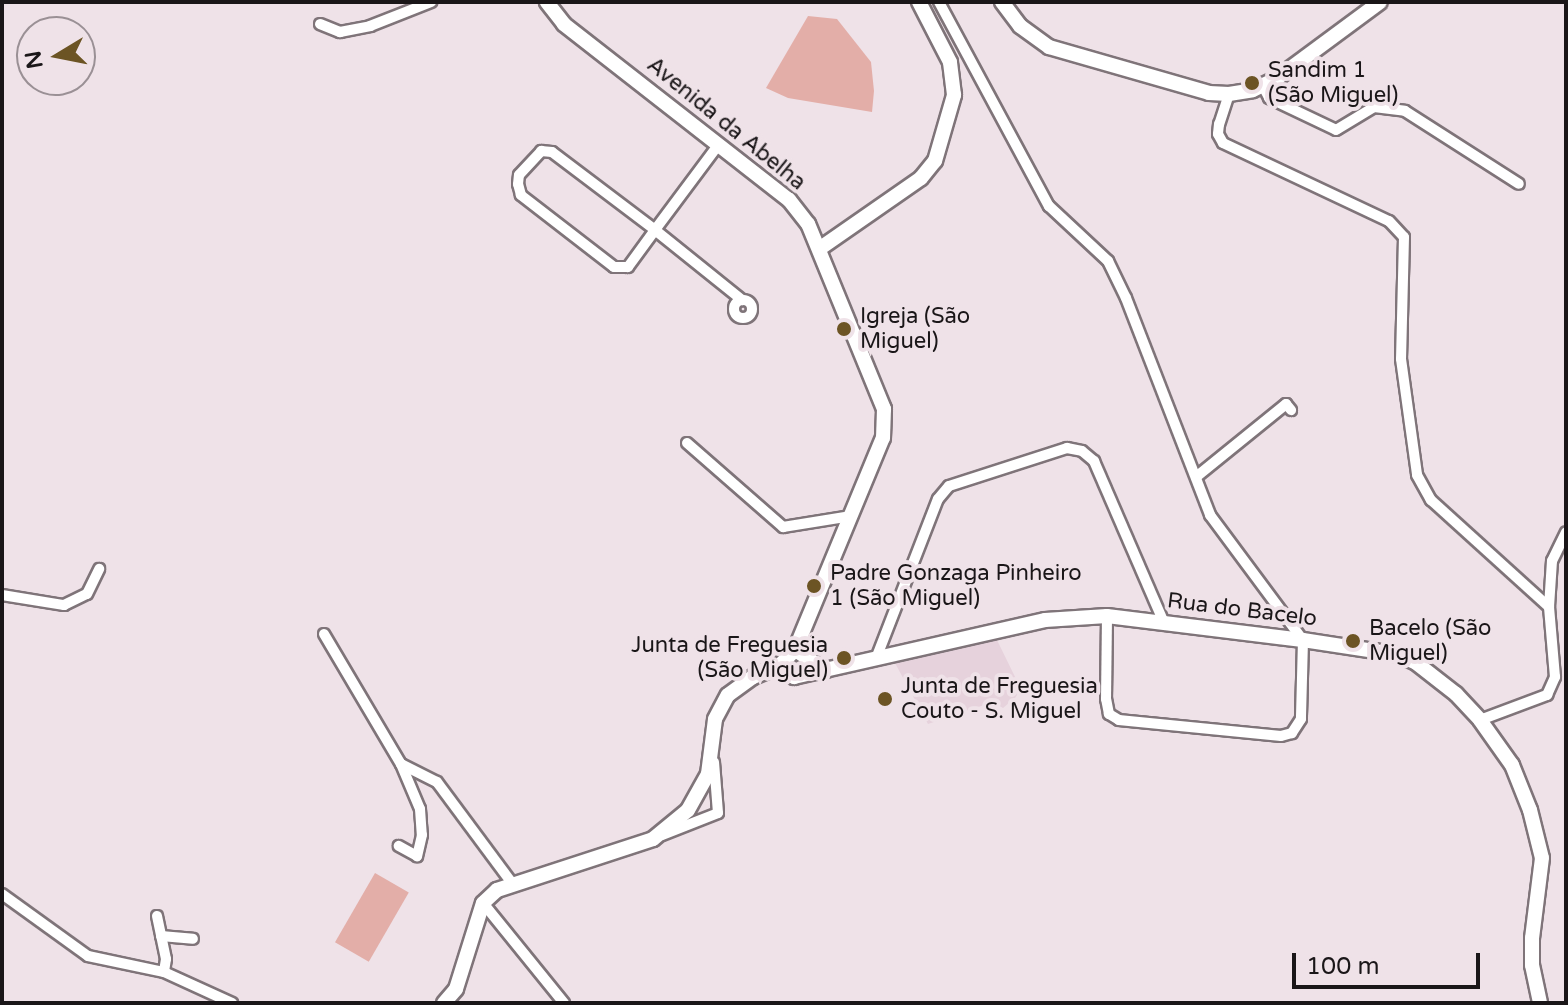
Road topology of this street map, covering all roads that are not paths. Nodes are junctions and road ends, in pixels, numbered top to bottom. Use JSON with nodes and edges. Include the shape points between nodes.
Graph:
{"nodes":[{"id":1,"x":431,"y":2,"type":"edge"},
{"id":2,"x":547,"y":2,"type":"edge"},
{"id":3,"x":919,"y":2,"type":"edge"},
{"id":4,"x":939,"y":2,"type":"edge"},
{"id":5,"x":1002,"y":2,"type":"edge"},
{"id":6,"x":1380,"y":2,"type":"edge"},
{"id":7,"x":320,"y":24,"type":"dead end"},
{"id":8,"x":1263,"y":86,"type":"junction"},
{"id":9,"x":1229,"y":94,"type":"junction"},
{"id":10,"x":719,"y":144,"type":"junction"},
{"id":11,"x":1519,"y":184,"type":"dead end"},
{"id":12,"x":655,"y":230,"type":"junction"},
{"id":13,"x":819,"y":249,"type":"junction"},
{"id":14,"x":742,"y":300,"type":"dead end"},
{"id":15,"x":1291,"y":410,"type":"dead end"},
{"id":16,"x":687,"y":443,"type":"dead end"},
{"id":17,"x":1196,"y":477,"type":"junction"},
{"id":18,"x":851,"y":516,"type":"junction"},
{"id":19,"x":1566,"y":532,"type":"edge"},
{"id":20,"x":99,"y":569,"type":"dead end"},
{"id":21,"x":2,"y":595,"type":"edge"},
{"id":22,"x":1549,"y":607,"type":"junction"},
{"id":23,"x":1107,"y":616,"type":"junction"},
{"id":24,"x":1164,"y":623,"type":"junction"},
{"id":25,"x":324,"y":634,"type":"dead end"},
{"id":26,"x":1303,"y":640,"type":"junction"},
{"id":27,"x":795,"y":650,"type":"junction"},
{"id":28,"x":877,"y":656,"type":"junction"},
{"id":29,"x":779,"y":666,"type":"junction"},
{"id":30,"x":826,"y":670,"type":"junction"},
{"id":31,"x":1480,"y":720,"type":"junction"},
{"id":32,"x":711,"y":749,"type":"junction"},
{"id":33,"x":401,"y":764,"type":"junction"},
{"id":34,"x":653,"y":839,"type":"junction"},
{"id":35,"x":399,"y":846,"type":"dead end"},
{"id":36,"x":512,"y":883,"type":"junction"},
{"id":37,"x":2,"y":894,"type":"edge"},
{"id":38,"x":483,"y":903,"type":"junction"},
{"id":39,"x":157,"y":916,"type":"dead end"},
{"id":40,"x":161,"y":936,"type":"junction"},
{"id":41,"x":193,"y":939,"type":"dead end"},
{"id":42,"x":164,"y":972,"type":"junction"},
{"id":43,"x":232,"y":1003,"type":"edge"},
{"id":44,"x":444,"y":1003,"type":"edge"},
{"id":45,"x":564,"y":1003,"type":"edge"},
{"id":46,"x":1540,"y":1003,"type":"edge"}],
"edges":[{"from":1,"to":7,"type":"street","via":[[340,32]]},
{"from":2,"to":10,"type":"street","name":"Avenida da Abelha","via":[[564,24]]},
{"from":3,"to":13,"type":"street","via":[[950,62],[954,95],[935,161],[921,178]]},
{"from":4,"to":17,"type":"street","via":[[1049,206],[1108,261]]},
{"from":5,"to":9,"type":"street","via":[[1020,26],[1049,47],[1209,93]]},
{"from":6,"to":8,"type":"street"},
{"from":8,"to":9,"type":"street"},
{"from":8,"to":11,"type":"street","via":[[1269,98],[1336,130],[1374,107],[1405,111]]},
{"from":9,"to":22,"type":"street","via":[[1219,124],[1223,143],[1389,221],[1404,237],[1401,359],[1417,475],[1431,500]]},
{"from":10,"to":12,"type":"street"},
{"from":10,"to":13,"type":"street","name":"Avenida da Abelha","via":[[789,200]]},
{"from":12,"to":12,"type":"street","via":[[628,267],[614,267],[521,195],[519,175],[541,151],[550,151]]},
{"from":12,"to":14,"type":"street"},
{"from":13,"to":18,"type":"street","name":"Avenida da Abelha","via":[[884,409],[883,438]]},
{"from":15,"to":17,"type":"street","via":[[1286,404]]},
{"from":16,"to":18,"type":"street","via":[[783,527]]},
{"from":17,"to":26,"type":"street","via":[[1210,515]]},
{"from":18,"to":27,"type":"street","name":"Avenida da Abelha"},
{"from":19,"to":22,"type":"street","via":[[1552,561]]},
{"from":20,"to":21,"type":"street","via":[[87,594],[64,605]]},
{"from":22,"to":31,"type":"street","via":[[1555,677],[1547,695]]},
{"from":23,"to":24,"type":"street","name":"Rua do Bacelo"},
{"from":23,"to":26,"type":"street","via":[[1106,699],[1109,714],[1119,720],[1292,733],[1301,719]]},
{"from":23,"to":28,"type":"street","name":"Rua do Bacelo","via":[[1045,620]]},
{"from":24,"to":26,"type":"street","name":"Rua do Bacelo"},
{"from":24,"to":28,"type":"street","via":[[1094,461],[1067,448],[949,486],[938,499]]},
{"from":25,"to":33,"type":"street"},
{"from":26,"to":31,"type":"street","name":"Rua do Bacelo","via":[[1415,662]]},
{"from":27,"to":29,"type":"street","name":"Avenida da Abelha"},
{"from":27,"to":30,"type":"street"},
{"from":28,"to":30,"type":"street","name":"Rua do Bacelo"},
{"from":29,"to":30,"type":"street","name":"Rua do Bacelo","via":[[794,677]]},
{"from":29,"to":32,"type":"street","name":"Avenida da Abelha","via":[[728,695],[715,719]]},
{"from":31,"to":46,"type":"street","name":"Rua do Bacelo","via":[[1512,765],[1539,834],[1542,858],[1532,965]]},
{"from":32,"to":34,"type":"street","name":"Avenida da Abelha","via":[[708,774],[688,810]]},
{"from":32,"to":34,"type":"street","via":[[718,813]]},
{"from":33,"to":35,"type":"street","via":[[420,809],[422,835],[417,856]]},
{"from":33,"to":36,"type":"street","via":[[437,782]]},
{"from":34,"to":36,"type":"street","name":"Avenida da Abelha"},
{"from":36,"to":38,"type":"street","name":"Avenida da Abelha"},
{"from":37,"to":42,"type":"street","via":[[88,956]]},
{"from":38,"to":44,"type":"street","via":[[456,989]]},
{"from":38,"to":45,"type":"street"},
{"from":39,"to":40,"type":"street"},
{"from":40,"to":41,"type":"street"},
{"from":40,"to":42,"type":"street"},
{"from":42,"to":43,"type":"street"}]}
